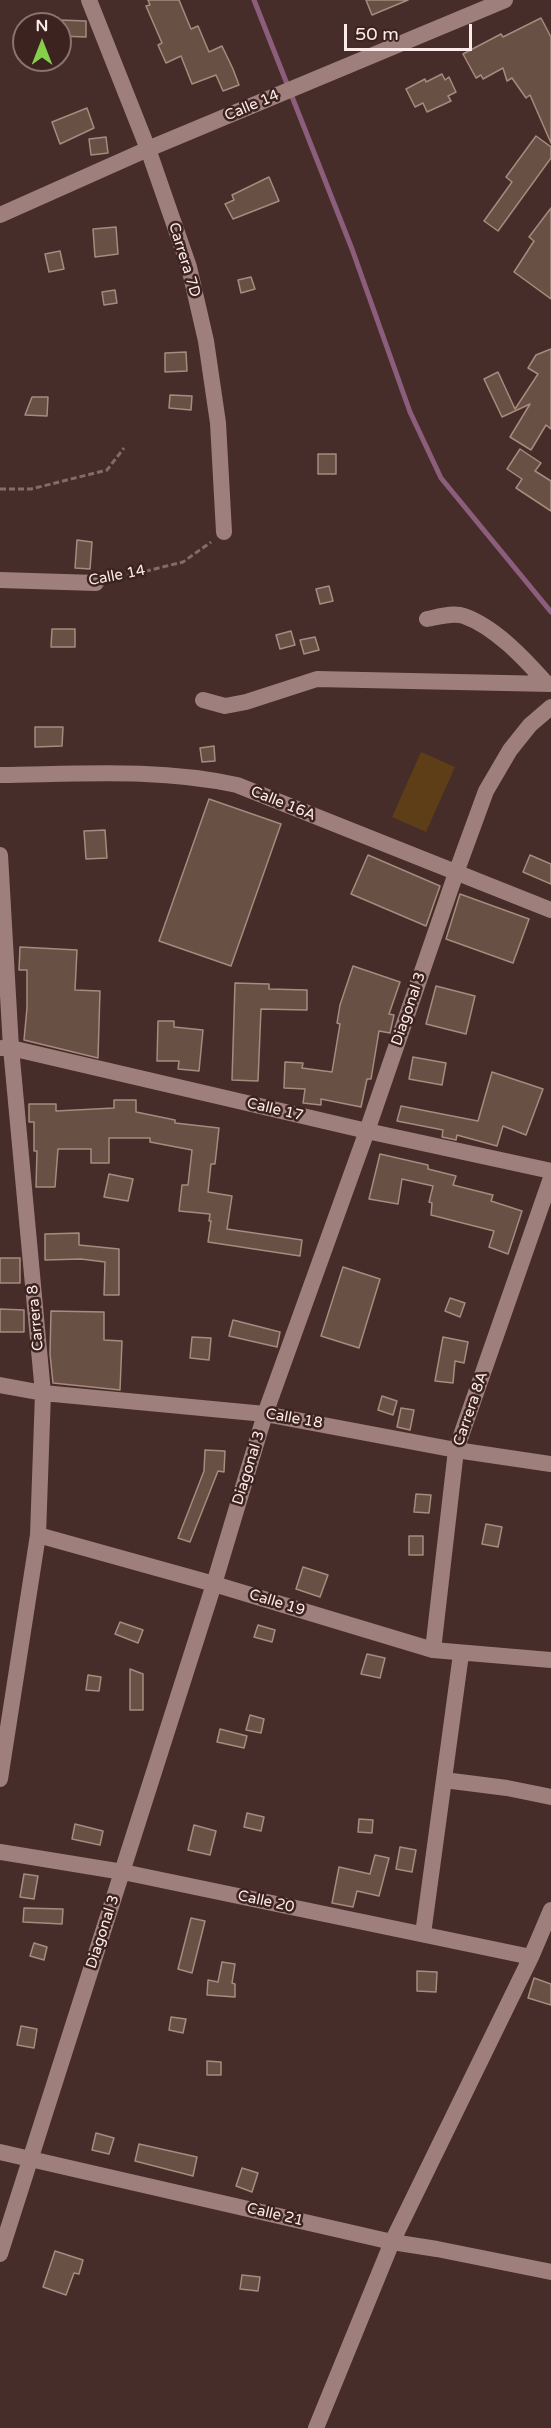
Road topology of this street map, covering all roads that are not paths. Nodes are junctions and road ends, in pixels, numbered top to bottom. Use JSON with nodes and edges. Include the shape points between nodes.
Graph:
{"nodes":[{"id":1,"x":90,"y":0,"type":"edge"},
{"id":2,"x":505,"y":0,"type":"edge"},
{"id":3,"x":148,"y":150,"type":"junction"},
{"id":4,"x":0,"y":215,"type":"edge"},
{"id":5,"x":224,"y":532,"type":"road end"},
{"id":6,"x":0,"y":580,"type":"edge"},
{"id":7,"x":96,"y":583,"type":"road end"},
{"id":8,"x":427,"y":619,"type":"dead end"},
{"id":9,"x":549,"y":683,"type":"edge"},
{"id":10,"x":203,"y":700,"type":"dead end"},
{"id":11,"x":551,"y":707,"type":"edge"},
{"id":12,"x":0,"y":775,"type":"edge"},
{"id":13,"x":0,"y":855,"type":"edge"},
{"id":14,"x":456,"y":873,"type":"junction"},
{"id":15,"x":551,"y":910,"type":"edge"},
{"id":16,"x":6,"y":1048,"type":"edge"},
{"id":17,"x":367,"y":1131,"type":"junction"},
{"id":18,"x":551,"y":1171,"type":"edge"},
{"id":19,"x":551,"y":1178,"type":"edge"},
{"id":20,"x":0,"y":1385,"type":"edge"},
{"id":21,"x":43,"y":1393,"type":"junction"},
{"id":22,"x":265,"y":1414,"type":"junction"},
{"id":23,"x":456,"y":1450,"type":"junction"},
{"id":24,"x":551,"y":1464,"type":"edge"},
{"id":25,"x":38,"y":1535,"type":"junction"},
{"id":26,"x":214,"y":1584,"type":"junction"},
{"id":27,"x":433,"y":1650,"type":"junction"},
{"id":28,"x":461,"y":1654,"type":"junction"},
{"id":29,"x":551,"y":1660,"type":"edge"},
{"id":30,"x":0,"y":1779,"type":"edge"},
{"id":31,"x":444,"y":1780,"type":"junction"},
{"id":32,"x":551,"y":1797,"type":"edge"},
{"id":33,"x":0,"y":1852,"type":"edge"},
{"id":34,"x":123,"y":1872,"type":"junction"},
{"id":35,"x":551,"y":1910,"type":"edge"},
{"id":36,"x":423,"y":1934,"type":"junction"},
{"id":37,"x":531,"y":1957,"type":"junction"},
{"id":38,"x":0,"y":2152,"type":"edge"},
{"id":39,"x":30,"y":2158,"type":"junction"},
{"id":40,"x":392,"y":2242,"type":"junction"},
{"id":41,"x":0,"y":2254,"type":"edge"},
{"id":42,"x":551,"y":2272,"type":"edge"},
{"id":43,"x":316,"y":2428,"type":"edge"}],
"edges":[{"from":1,"to":3,"type":"street","name":"Carrera 7D"},
{"from":2,"to":3,"type":"street","name":"Calle 14"},
{"from":3,"to":4,"type":"street","name":"Calle 14"},
{"from":3,"to":5,"type":"street","name":"Carrera 7D","via":[[189,267],[206,341],[218,423]]},
{"from":6,"to":7,"type":"street","name":"Calle 14"},
{"from":8,"to":9,"type":"street","via":[[463,615],[523,656]]},
{"from":9,"to":10,"type":"street","via":[[317,679],[225,706]]},
{"from":11,"to":14,"type":"street","name":"Diagonal 3","via":[[510,750],[486,791]]},
{"from":12,"to":14,"type":"street","name":"Calle 16A","via":[[144,773],[237,785]]},
{"from":13,"to":16,"type":"street","name":"Carrera 8"},
{"from":14,"to":15,"type":"street","name":"Calle 16A"},
{"from":14,"to":17,"type":"street","name":"Diagonal 3"},
{"from":16,"to":17,"type":"street","name":"Calle 17"},
{"from":16,"to":21,"type":"street","name":"Carrera 8"},
{"from":17,"to":18,"type":"street","name":"Calle 17"},
{"from":17,"to":22,"type":"street","name":"Diagonal 3"},
{"from":19,"to":23,"type":"street","name":"Carrera 8A"},
{"from":20,"to":21,"type":"street","name":"Calle 18"},
{"from":21,"to":22,"type":"street","name":"Calle 18"},
{"from":21,"to":25,"type":"street","name":"Carrera 8"},
{"from":22,"to":23,"type":"street","name":"Calle 18"},
{"from":22,"to":26,"type":"street","name":"Diagonal 3"},
{"from":23,"to":24,"type":"street","name":"Calle 18"},
{"from":23,"to":27,"type":"street","name":"Carrera 8A"},
{"from":25,"to":26,"type":"street","name":"Calle 19"},
{"from":25,"to":30,"type":"street","name":"Carrera 8"},
{"from":26,"to":27,"type":"street","name":"Calle 19"},
{"from":26,"to":34,"type":"street","name":"Diagonal 3"},
{"from":27,"to":28,"type":"street","name":"Calle 19"},
{"from":28,"to":29,"type":"street","name":"Calle 19"},
{"from":28,"to":31,"type":"street"},
{"from":31,"to":32,"type":"street"},
{"from":31,"to":36,"type":"street"},
{"from":33,"to":34,"type":"street","name":"Calle 20"},
{"from":34,"to":36,"type":"street","name":"Calle 20"},
{"from":34,"to":39,"type":"street","name":"Diagonal 3"},
{"from":35,"to":37,"type":"street"},
{"from":36,"to":37,"type":"street","name":"Calle 20"},
{"from":37,"to":40,"type":"street"},
{"from":38,"to":39,"type":"street","name":"Calle 21"},
{"from":39,"to":40,"type":"street","name":"Calle 21"},
{"from":39,"to":41,"type":"street","name":"Diagonal 3"},
{"from":40,"to":42,"type":"street","name":"Calle 21"},
{"from":40,"to":43,"type":"street"}]}
